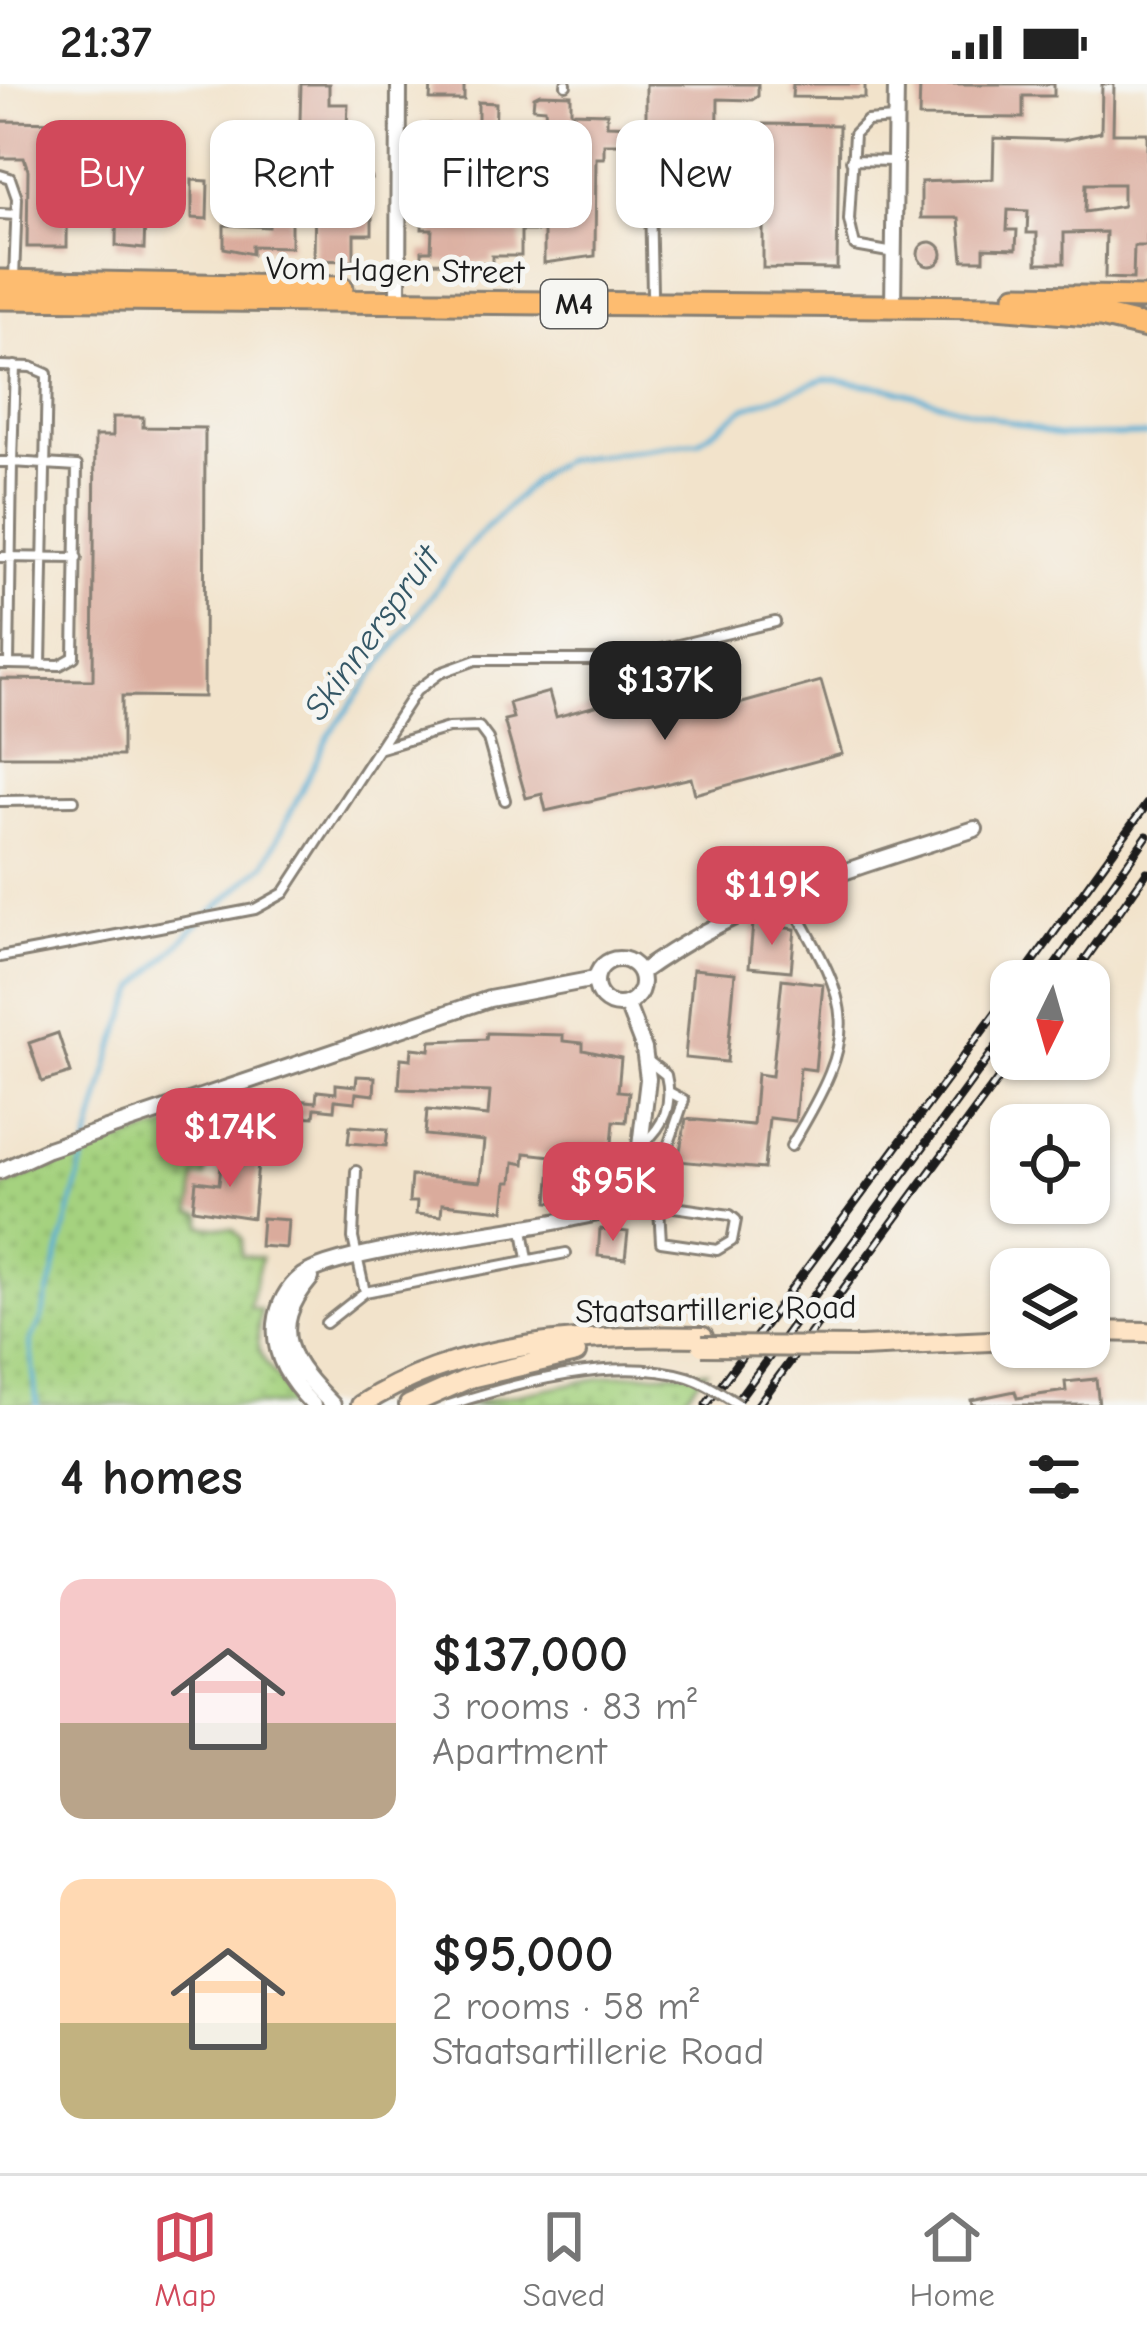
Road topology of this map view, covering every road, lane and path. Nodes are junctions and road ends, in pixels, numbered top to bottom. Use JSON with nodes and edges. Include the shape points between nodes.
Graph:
{"nodes":[{"id":1,"x":399,"y":84,"type":"edge"},
{"id":2,"x":896,"y":84,"type":"edge"},
{"id":3,"x":895,"y":119,"type":"junction"},
{"id":4,"x":850,"y":160,"type":"junction"},
{"id":5,"x":895,"y":161,"type":"junction"},
{"id":6,"x":0,"y":176,"type":"edge"},
{"id":7,"x":0,"y":214,"type":"edge"},
{"id":8,"x":16,"y":214,"type":"junction"},
{"id":9,"x":651,"y":228,"type":"edge"},
{"id":10,"x":894,"y":253,"type":"junction"},
{"id":11,"x":5,"y":286,"type":"edge"},
{"id":12,"x":652,"y":292,"type":"junction"},
{"id":13,"x":398,"y":296,"type":"junction"},
{"id":14,"x":1147,"y":298,"type":"edge"},
{"id":15,"x":893,"y":300,"type":"junction"},
{"id":16,"x":1147,"y":327,"type":"edge"},
{"id":17,"x":0,"y":366,"type":"edge"},
{"id":18,"x":15,"y":366,"type":"junction"},
{"id":19,"x":0,"y":432,"type":"edge"},
{"id":20,"x":13,"y":432,"type":"junction"},
{"id":21,"x":0,"y":462,"type":"edge"},
{"id":22,"x":12,"y":462,"type":"junction"},
{"id":23,"x":44,"y":463,"type":"junction"},
{"id":24,"x":0,"y":488,"type":"edge"},
{"id":25,"x":12,"y":488,"type":"junction"},
{"id":26,"x":5,"y":557,"type":"edge"},
{"id":27,"x":43,"y":558,"type":"junction"},
{"id":28,"x":77,"y":558,"type":"junction"},
{"id":29,"x":775,"y":622,"type":"dead end"},
{"id":30,"x":5,"y":626,"type":"edge"},
{"id":31,"x":5,"y":664,"type":"edge"},
{"id":32,"x":41,"y":664,"type":"junction"},
{"id":33,"x":380,"y":748,"type":"junction"},
{"id":34,"x":74,"y":800,"type":"dead end"},
{"id":35,"x":505,"y":800,"type":"dead end"},
{"id":36,"x":0,"y":801,"type":"edge"},
{"id":37,"x":975,"y":829,"type":"dead end"},
{"id":38,"x":784,"y":890,"type":"junction"},
{"id":39,"x":0,"y":957,"type":"edge"},
{"id":40,"x":641,"y":972,"type":"junction"},
{"id":41,"x":595,"y":980,"type":"junction"},
{"id":42,"x":627,"y":1005,"type":"junction"},
{"id":43,"x":646,"y":1060,"type":"junction"},
{"id":44,"x":669,"y":1092,"type":"junction"},
{"id":45,"x":643,"y":1144,"type":"junction"},
{"id":46,"x":791,"y":1146,"type":"dead end"},
{"id":47,"x":0,"y":1171,"type":"edge"},
{"id":48,"x":356,"y":1171,"type":"dead end"},
{"id":49,"x":664,"y":1183,"type":"dead end"},
{"id":50,"x":631,"y":1201,"type":"junction"},
{"id":51,"x":658,"y":1208,"type":"junction"},
{"id":52,"x":523,"y":1230,"type":"junction"},
{"id":53,"x":566,"y":1253,"type":"dead end"},
{"id":54,"x":359,"y":1257,"type":"junction"},
{"id":55,"x":528,"y":1259,"type":"junction"},
{"id":56,"x":324,"y":1266,"type":"junction"},
{"id":57,"x":365,"y":1292,"type":"junction"},
{"id":58,"x":326,"y":1323,"type":"dead end"},
{"id":59,"x":1110,"y":1331,"type":"edge"},
{"id":60,"x":1147,"y":1332,"type":"edge"},
{"id":61,"x":990,"y":1337,"type":"edge"},
{"id":62,"x":702,"y":1341,"type":"junction"},
{"id":63,"x":1110,"y":1341,"type":"edge"},
{"id":64,"x":1147,"y":1341,"type":"edge"},
{"id":65,"x":314,"y":1405,"type":"edge"},
{"id":66,"x":333,"y":1405,"type":"edge"},
{"id":67,"x":361,"y":1405,"type":"edge"},
{"id":68,"x":409,"y":1405,"type":"edge"},
{"id":69,"x":449,"y":1405,"type":"edge"},
{"id":70,"x":738,"y":1405,"type":"edge"}],
"edges":[{"from":1,"to":13,"type":"street"},
{"from":2,"to":3,"type":"street"},
{"from":3,"to":4,"type":"lane","via":[[860,124]]},
{"from":3,"to":5,"type":"street"},
{"from":4,"to":5,"type":"lane"},
{"from":4,"to":10,"type":"lane","via":[[850,238]]},
{"from":5,"to":10,"type":"street"},
{"from":6,"to":8,"type":"lane","via":[[15,188]]},
{"from":7,"to":8,"type":"lane"},
{"from":8,"to":11,"type":"lane"},
{"from":9,"to":12,"type":"lane"},
{"from":10,"to":15,"type":"street"},
{"from":11,"to":13,"type":"main road","name":"Vom Hagen Street","number":"M4"},
{"from":12,"to":13,"type":"main road","name":"Vom Hagen Street","number":"M4"},
{"from":12,"to":15,"type":"main road","name":"Vom Hagen Street","number":"M4"},
{"from":13,"to":15,"type":"main road","name":"Vom Hagen Street","number":"M4"},
{"from":14,"to":15,"type":"main road","name":"Vom Hagen Street","number":"M4"},
{"from":15,"to":16,"type":"main road","name":"Vom Hagen Street","number":"M4","via":[[1101,316]]},
{"from":17,"to":18,"type":"lane"},
{"from":18,"to":20,"type":"lane"},
{"from":18,"to":23,"type":"lane","via":[[47,374]]},
{"from":19,"to":20,"type":"lane"},
{"from":20,"to":22,"type":"lane"},
{"from":21,"to":22,"type":"lane"},
{"from":22,"to":23,"type":"lane"},
{"from":22,"to":25,"type":"lane"},
{"from":23,"to":27,"type":"lane"},
{"from":23,"to":28,"type":"lane","via":[[79,470]]},
{"from":24,"to":25,"type":"lane"},
{"from":25,"to":26,"type":"lane"},
{"from":26,"to":27,"type":"lane"},
{"from":26,"to":30,"type":"lane"},
{"from":27,"to":28,"type":"lane"},
{"from":27,"to":32,"type":"lane"},
{"from":28,"to":32,"type":"lane","via":[[74,657]]},
{"from":29,"to":33,"type":"lane","via":[[615,660],[459,663],[416,691]]},
{"from":30,"to":31,"type":"lane"},
{"from":31,"to":32,"type":"lane"},
{"from":33,"to":35,"type":"lane","via":[[479,727]]},
{"from":33,"to":39,"type":"lane","via":[[305,866],[284,892],[255,909]]},
{"from":34,"to":36,"type":"lane"},
{"from":37,"to":38,"type":"street"},
{"from":38,"to":40,"type":"street"},
{"from":38,"to":46,"type":"lane","via":[[835,982],[841,1045]]},
{"from":40,"to":41,"type":"street","via":[[621,958]]},
{"from":40,"to":42,"type":"street","via":[[643,985]]},
{"from":41,"to":42,"type":"street","via":[[604,1001]]},
{"from":41,"to":47,"type":"street","via":[[489,999]]},
{"from":42,"to":43,"type":"street"},
{"from":43,"to":44,"type":"lane","via":[[666,1076]]},
{"from":43,"to":45,"type":"street"},
{"from":44,"to":45,"type":"lane","via":[[661,1127]]},
{"from":44,"to":49,"type":"lane","via":[[684,1100],[662,1164]]},
{"from":45,"to":50,"type":"street"},
{"from":48,"to":54,"type":"lane"},
{"from":50,"to":51,"type":"lane"},
{"from":50,"to":52,"type":"street"},
{"from":51,"to":51,"type":"lane","via":[[662,1242],[717,1250],[732,1241],[734,1216]]},
{"from":52,"to":54,"type":"street"},
{"from":52,"to":55,"type":"lane"},
{"from":53,"to":55,"type":"lane"},
{"from":54,"to":56,"type":"street"},
{"from":54,"to":57,"type":"lane"},
{"from":55,"to":57,"type":"lane"},
{"from":56,"to":65,"type":"street","via":[[292,1286],[276,1329],[284,1369]]},
{"from":56,"to":66,"type":"street","via":[[295,1298],[287,1334],[296,1364]]},
{"from":57,"to":58,"type":"lane"},
{"from":59,"to":60,"type":"street"},
{"from":61,"to":62,"type":"street","name":"Staatsartillerie Road"},
{"from":62,"to":67,"type":"street","name":"Staatsartillerie Road","via":[[645,1336],[517,1348],[412,1378]]},
{"from":62,"to":68,"type":"street","name":"Staatsartillerie Road","via":[[526,1362]]},
{"from":63,"to":64,"type":"street"},
{"from":69,"to":70,"type":"lane","bridge":true,"via":[[619,1369],[689,1377]]}]}
